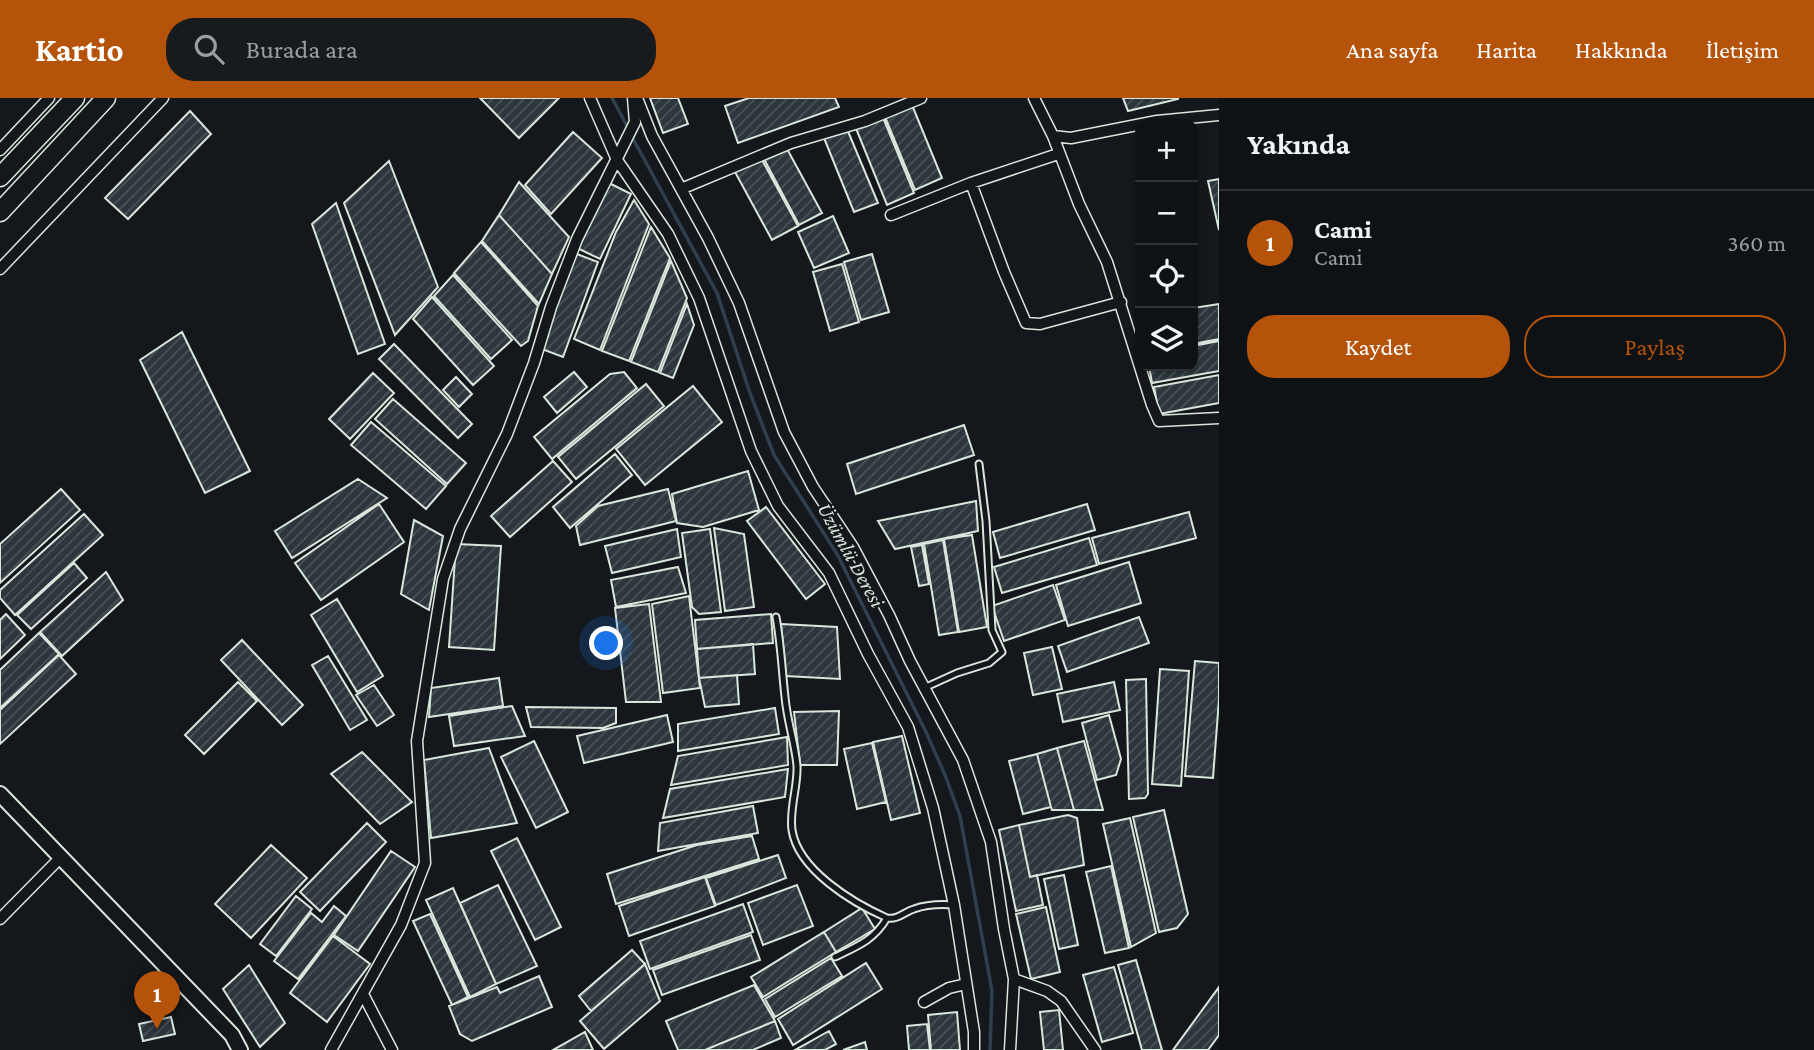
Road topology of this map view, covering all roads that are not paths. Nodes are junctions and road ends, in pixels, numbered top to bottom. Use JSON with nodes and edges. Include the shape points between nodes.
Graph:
{"nodes":[{"id":1,"x":49,"y":98,"type":"edge"},
{"id":2,"x":75,"y":98,"type":"edge"},
{"id":3,"x":106,"y":98,"type":"edge"},
{"id":4,"x":163,"y":98,"type":"edge"},
{"id":5,"x":590,"y":98,"type":"edge"},
{"id":6,"x":635,"y":98,"type":"edge"},
{"id":7,"x":921,"y":98,"type":"edge"},
{"id":8,"x":1034,"y":98,"type":"edge"},
{"id":9,"x":1219,"y":115,"type":"edge"},
{"id":10,"x":1053,"y":136,"type":"junction"},
{"id":11,"x":0,"y":150,"type":"edge"},
{"id":12,"x":1058,"y":153,"type":"junction"},
{"id":13,"x":617,"y":160,"type":"junction"},
{"id":14,"x":0,"y":177,"type":"edge"},
{"id":15,"x":971,"y":183,"type":"junction"},
{"id":16,"x":681,"y":188,"type":"junction"},
{"id":17,"x":0,"y":212,"type":"edge"},
{"id":18,"x":891,"y":215,"type":"dead end"},
{"id":19,"x":0,"y":269,"type":"edge"},
{"id":20,"x":1121,"y":302,"type":"junction"},
{"id":21,"x":1219,"y":418,"type":"edge"},
{"id":22,"x":979,"y":464,"type":"dead end"},
{"id":23,"x":776,"y":617,"type":"dead end"},
{"id":24,"x":924,"y":688,"type":"junction"},
{"id":25,"x":0,"y":794,"type":"edge"},
{"id":26,"x":61,"y":857,"type":"junction"},
{"id":27,"x":954,"y":905,"type":"junction"},
{"id":28,"x":887,"y":918,"type":"junction"},
{"id":29,"x":0,"y":919,"type":"edge"},
{"id":30,"x":835,"y":957,"type":"dead end"},
{"id":31,"x":1014,"y":979,"type":"junction"},
{"id":32,"x":966,"y":984,"type":"junction"},
{"id":33,"x":362,"y":994,"type":"junction"},
{"id":34,"x":924,"y":1002,"type":"dead end"},
{"id":35,"x":240,"y":1050,"type":"edge"},
{"id":36,"x":331,"y":1050,"type":"edge"},
{"id":37,"x":392,"y":1050,"type":"edge"},
{"id":38,"x":974,"y":1050,"type":"edge"},
{"id":39,"x":1010,"y":1050,"type":"edge"},
{"id":40,"x":1095,"y":1050,"type":"edge"}],
"edges":[{"from":1,"to":11,"type":"street"},
{"from":2,"to":14,"type":"highway"},
{"from":3,"to":17,"type":"highway"},
{"from":4,"to":19,"type":"street"},
{"from":5,"to":13,"type":"street"},
{"from":6,"to":13,"type":"street","via":[[633,125]]},
{"from":6,"to":16,"type":"street"},
{"from":7,"to":16,"type":"street","via":[[791,143]]},
{"from":8,"to":10,"type":"street"},
{"from":9,"to":10,"type":"street","via":[[1157,121],[1070,138]]},
{"from":10,"to":12,"type":"street"},
{"from":12,"to":15,"type":"street"},
{"from":12,"to":20,"type":"street"},
{"from":13,"to":27,"type":"street","via":[[668,234],[699,298],[751,452],[778,506],[829,573],[908,727],[933,808]]},
{"from":13,"to":33,"type":"street","via":[[577,239],[507,434],[460,529],[443,579],[417,741],[425,863],[401,925]]},
{"from":15,"to":18,"type":"street"},
{"from":15,"to":20,"type":"street","via":[[1026,323],[1040,324]]},
{"from":16,"to":24,"type":"street","via":[[739,303],[784,432],[813,488],[853,547]]},
{"from":20,"to":21,"type":"street","via":[[1159,421]]},
{"from":22,"to":24,"type":"lane","via":[[992,630],[1002,652],[989,663]]},
{"from":23,"to":28,"type":"lane","via":[[798,777],[792,830],[798,850],[805,862],[844,895]]},
{"from":24,"to":31,"type":"street","via":[[963,760],[981,809],[991,842]]},
{"from":25,"to":26,"type":"street"},
{"from":26,"to":29,"type":"street"},
{"from":26,"to":35,"type":"street","via":[[232,1035]]},
{"from":27,"to":28,"type":"lane","via":[[937,904]]},
{"from":27,"to":32,"type":"street"},
{"from":28,"to":30,"type":"lane","via":[[878,933]]},
{"from":31,"to":39,"type":"street"},
{"from":31,"to":40,"type":"street","via":[[1062,1001]]},
{"from":32,"to":34,"type":"street"},
{"from":32,"to":38,"type":"street"},
{"from":33,"to":36,"type":"street"},
{"from":33,"to":37,"type":"street"}]}
